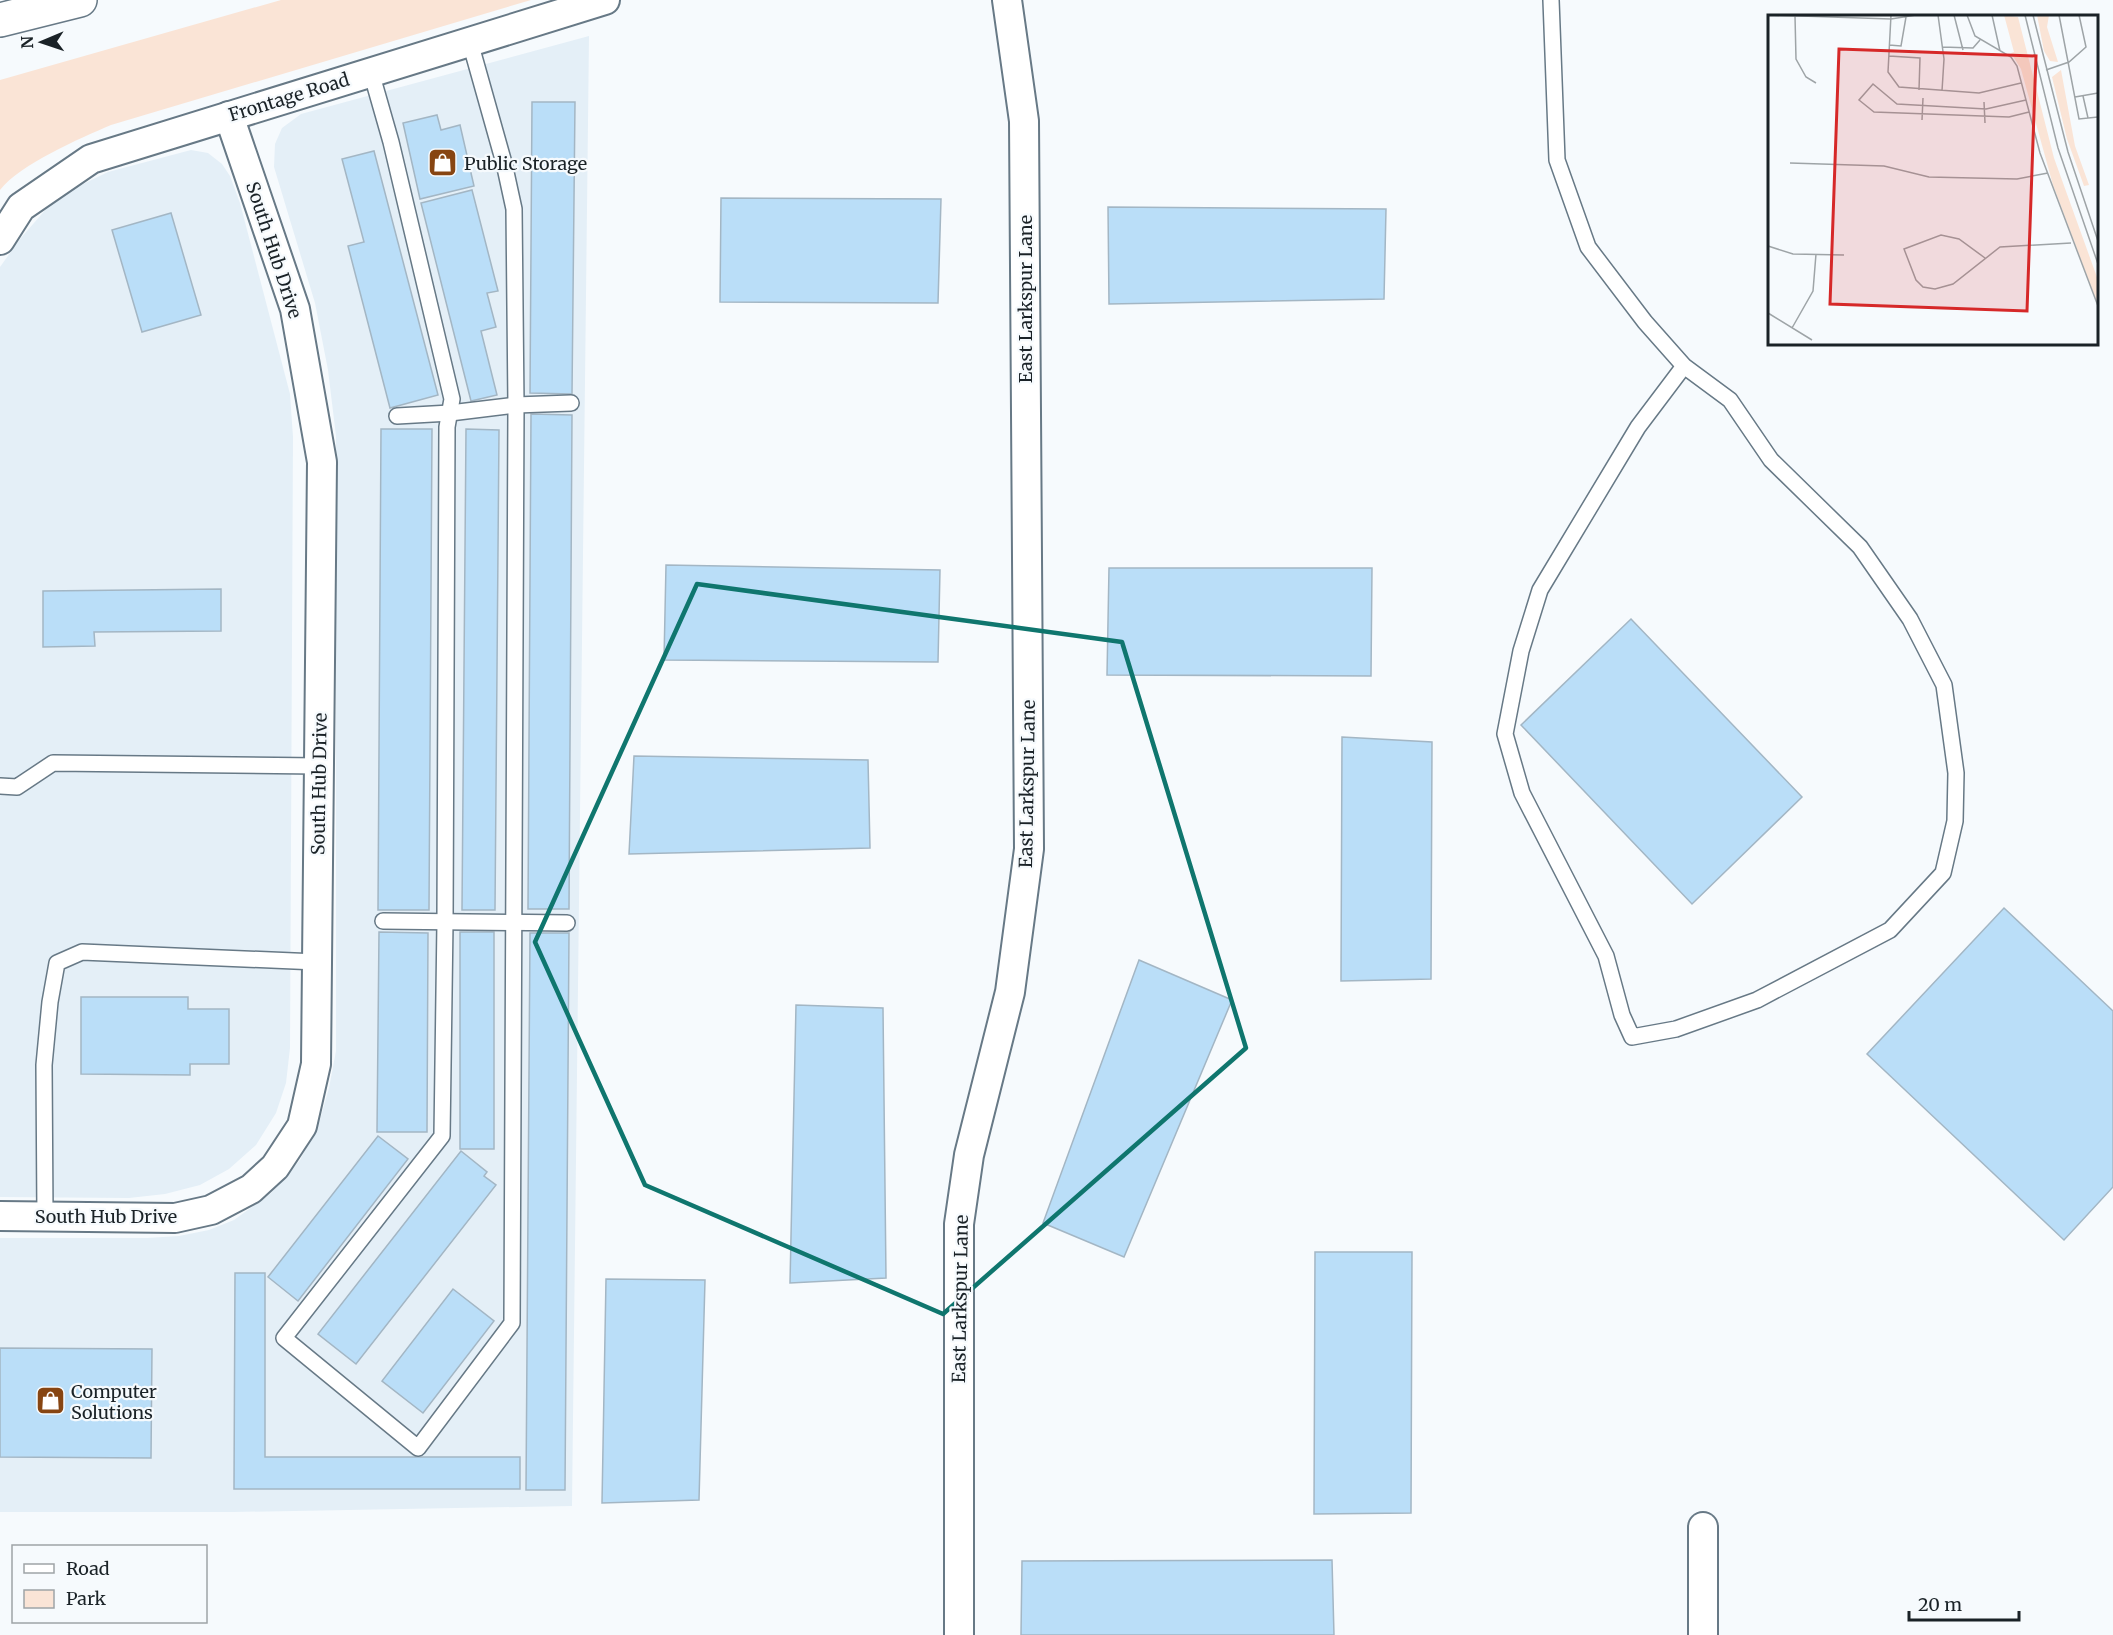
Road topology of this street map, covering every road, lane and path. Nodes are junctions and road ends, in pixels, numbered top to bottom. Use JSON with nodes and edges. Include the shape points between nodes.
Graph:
{"nodes":[{"id":1,"x":80,"y":0,"type":"edge"},
{"id":2,"x":605,"y":0,"type":"edge"},
{"id":3,"x":1007,"y":0,"type":"edge"},
{"id":4,"x":1551,"y":0,"type":"edge"},
{"id":5,"x":0,"y":20,"type":"edge"},
{"id":6,"x":470,"y":42,"type":"junction"},
{"id":7,"x":371,"y":72,"type":"junction"},
{"id":8,"x":229,"y":116,"type":"junction"},
{"id":9,"x":0,"y":240,"type":"edge"},
{"id":10,"x":1684,"y":366,"type":"junction"},
{"id":11,"x":571,"y":403,"type":"dead end"},
{"id":12,"x":516,"y":405,"type":"junction"},
{"id":13,"x":450,"y":413,"type":"junction"},
{"id":14,"x":397,"y":416,"type":"dead end"},
{"id":15,"x":319,"y":766,"type":"junction"},
{"id":16,"x":0,"y":786,"type":"edge"},
{"id":17,"x":383,"y":921,"type":"dead end"},
{"id":18,"x":445,"y":922,"type":"junction"},
{"id":19,"x":567,"y":923,"type":"dead end"},
{"id":20,"x":514,"y":924,"type":"junction"},
{"id":21,"x":317,"y":963,"type":"junction"},
{"id":22,"x":0,"y":1216,"type":"edge"},
{"id":23,"x":45,"y":1216,"type":"junction"},
{"id":24,"x":1703,"y":1527,"type":"dead end"},
{"id":25,"x":959,"y":1635,"type":"edge"},
{"id":26,"x":1703,"y":1635,"type":"edge"}],
"edges":[{"from":1,"to":5,"type":"highway"},
{"from":2,"to":6,"type":"street","name":"Frontage Road"},
{"from":3,"to":25,"type":"street","name":"East Larkspur Lane","via":[[1024,120],[1029,849],[1010,992],[969,1155],[958,1224]]},
{"from":4,"to":10,"type":"lane","via":[[1557,160],[1588,247]]},
{"from":6,"to":7,"type":"street","name":"Frontage Road"},
{"from":6,"to":12,"type":"lane","via":[[514,209]]},
{"from":7,"to":8,"type":"street","name":"Frontage Road"},
{"from":7,"to":13,"type":"lane","via":[[452,399]]},
{"from":8,"to":9,"type":"street","name":"Frontage Road","via":[[91,159],[21,207]]},
{"from":8,"to":15,"type":"street","name":"South Hub Drive","via":[[296,309],[322,462]]},
{"from":10,"to":10,"type":"lane","via":[[1638,427],[1540,590],[1521,651],[1505,734],[1522,793],[1606,956],[1622,1015],[1632,1036],[1676,1029],[1757,1000],[1890,930],[1943,873],[1955,821],[1956,773],[1944,685],[1910,619],[1860,547],[1771,460],[1730,400]]},
{"from":11,"to":12,"type":"lane"},
{"from":12,"to":13,"type":"lane"},
{"from":12,"to":20,"type":"lane"},
{"from":13,"to":14,"type":"lane"},
{"from":13,"to":18,"type":"lane"},
{"from":15,"to":16,"type":"lane","via":[[53,763],[16,787]]},
{"from":15,"to":21,"type":"street","name":"South Hub Drive"},
{"from":17,"to":18,"type":"lane"},
{"from":18,"to":20,"type":"lane"},
{"from":18,"to":20,"type":"lane","via":[[442,1136],[284,1338],[418,1448],[512,1323]]},
{"from":19,"to":20,"type":"lane"},
{"from":21,"to":23,"type":"street","name":"South Hub Drive","via":[[316,1064],[302,1126],[275,1167],[251,1189],[211,1210],[175,1218]]},
{"from":21,"to":23,"type":"lane","via":[[82,952],[57,963],[44,1065]]},
{"from":22,"to":23,"type":"street","name":"South Hub Drive"},
{"from":24,"to":26,"type":"street"}]}
